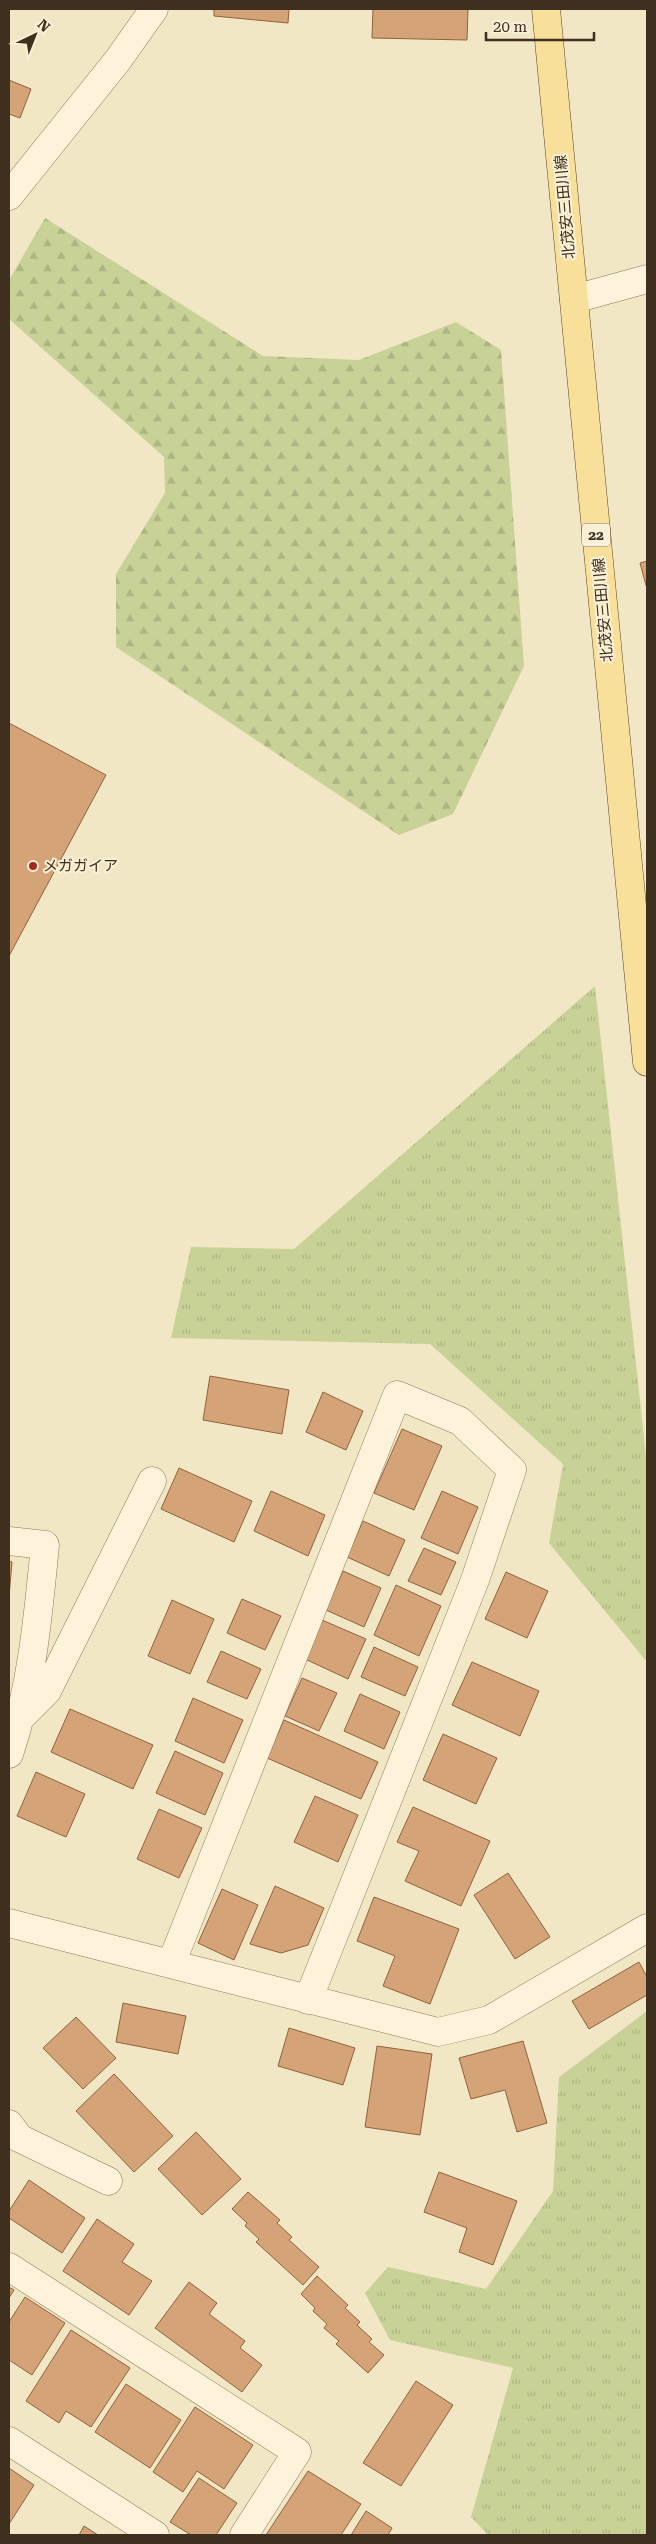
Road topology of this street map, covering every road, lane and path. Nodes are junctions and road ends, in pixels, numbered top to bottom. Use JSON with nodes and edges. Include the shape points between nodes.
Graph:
{"nodes":[{"id":1,"x":154,"y":9,"type":"edge"},
{"id":2,"x":546,"y":9,"type":"edge"},
{"id":3,"x":9,"y":196,"type":"edge"},
{"id":4,"x":647,"y":279,"type":"edge"},
{"id":5,"x":574,"y":299,"type":"junction"},
{"id":6,"x":647,"y":1062,"type":"edge"},
{"id":7,"x":152,"y":1481,"type":"dead end"},
{"id":8,"x":9,"y":1541,"type":"edge"},
{"id":9,"x":15,"y":1713,"type":"edge"},
{"id":10,"x":9,"y":1754,"type":"edge"},
{"id":11,"x":9,"y":1923,"type":"edge"},
{"id":12,"x":647,"y":1928,"type":"edge"},
{"id":13,"x":171,"y":1964,"type":"junction"},
{"id":14,"x":308,"y":2000,"type":"junction"},
{"id":15,"x":9,"y":2124,"type":"edge"},
{"id":16,"x":108,"y":2181,"type":"dead end"},
{"id":17,"x":9,"y":2267,"type":"edge"},
{"id":18,"x":9,"y":2441,"type":"edge"},
{"id":19,"x":155,"y":2535,"type":"edge"},
{"id":20,"x":244,"y":2535,"type":"edge"}],
"edges":[{"from":1,"to":3,"type":"street","via":[[118,60]]},
{"from":2,"to":5,"type":"main road","name":"北茂安三田川線","number":"22"},
{"from":4,"to":5,"type":"street"},
{"from":5,"to":6,"type":"main road","name":"北茂安三田川線","number":"22"},
{"from":7,"to":9,"type":"street","via":[[47,1691]]},
{"from":8,"to":9,"type":"street","via":[[45,1545],[35,1651]]},
{"from":9,"to":10,"type":"street"},
{"from":11,"to":13,"type":"street"},
{"from":12,"to":14,"type":"street","via":[[489,2020],[438,2032]]},
{"from":13,"to":14,"type":"street"},
{"from":13,"to":14,"type":"street","via":[[397,1395],[460,1421],[512,1470],[475,1580]]},
{"from":15,"to":16,"type":"street","via":[[19,2138]]},
{"from":17,"to":20,"type":"street","via":[[297,2452]]},
{"from":18,"to":19,"type":"street"}]}
